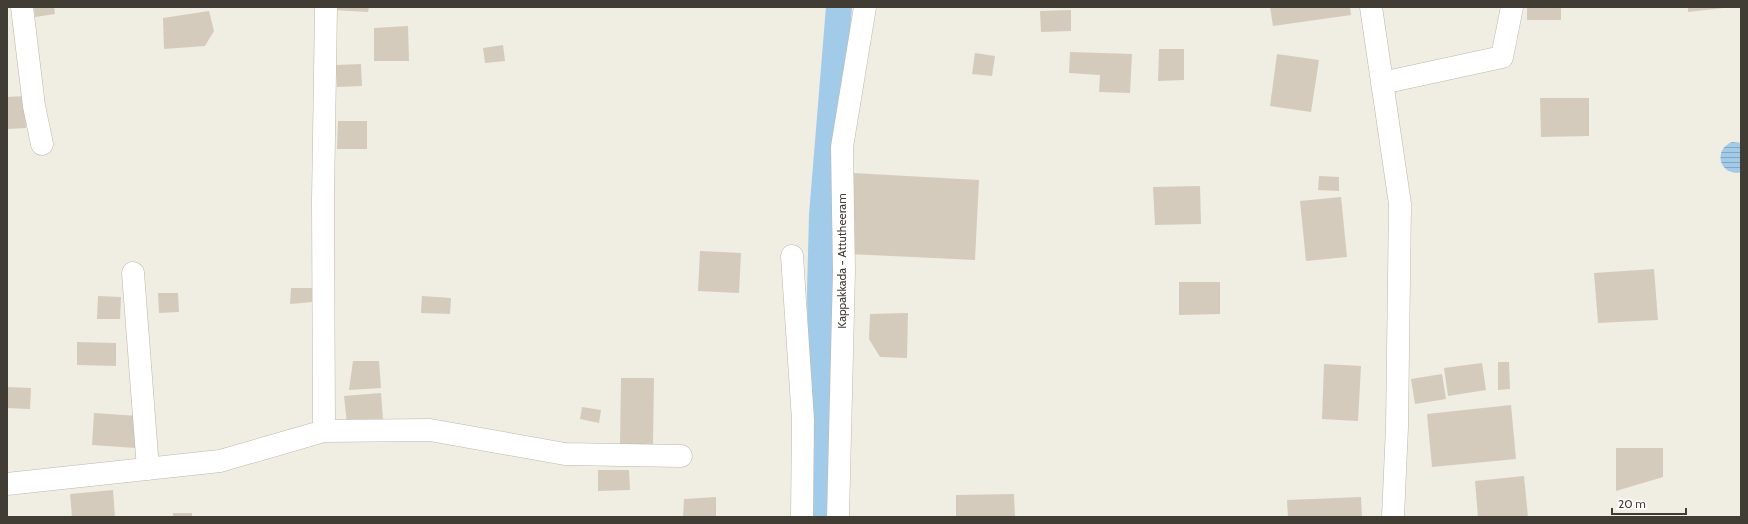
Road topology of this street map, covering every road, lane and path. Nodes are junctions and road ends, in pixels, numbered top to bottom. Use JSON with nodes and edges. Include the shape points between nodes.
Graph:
{"nodes":[{"id":1,"x":22,"y":7,"type":"edge"},
{"id":2,"x":326,"y":7,"type":"edge"},
{"id":3,"x":865,"y":7,"type":"edge"},
{"id":4,"x":1371,"y":7,"type":"edge"},
{"id":5,"x":1512,"y":7,"type":"edge"},
{"id":6,"x":1382,"y":83,"type":"junction"},
{"id":7,"x":42,"y":144,"type":"dead end"},
{"id":8,"x":792,"y":256,"type":"dead end"},
{"id":9,"x":133,"y":273,"type":"dead end"},
{"id":10,"x":324,"y":431,"type":"junction"},
{"id":11,"x":681,"y":456,"type":"dead end"},
{"id":12,"x":148,"y":469,"type":"junction"},
{"id":13,"x":7,"y":484,"type":"edge"},
{"id":14,"x":802,"y":517,"type":"edge"},
{"id":15,"x":838,"y":517,"type":"edge"},
{"id":16,"x":1393,"y":517,"type":"edge"}],
"edges":[{"from":1,"to":7,"type":"street","via":[[34,106]]},
{"from":2,"to":10,"type":"street","via":[[323,200]]},
{"from":3,"to":15,"type":"street","name":"Kappakkada - Attutheeram","via":[[842,147],[844,271]]},
{"from":4,"to":6,"type":"street"},
{"from":5,"to":6,"type":"street","via":[[1502,57]]},
{"from":6,"to":16,"type":"street","via":[[1400,204]]},
{"from":8,"to":14,"type":"street","via":[[803,420]]},
{"from":9,"to":12,"type":"street"},
{"from":10,"to":11,"type":"street","via":[[430,430],[565,454]]},
{"from":10,"to":12,"type":"street","via":[[220,461]]},
{"from":12,"to":13,"type":"street"}]}
